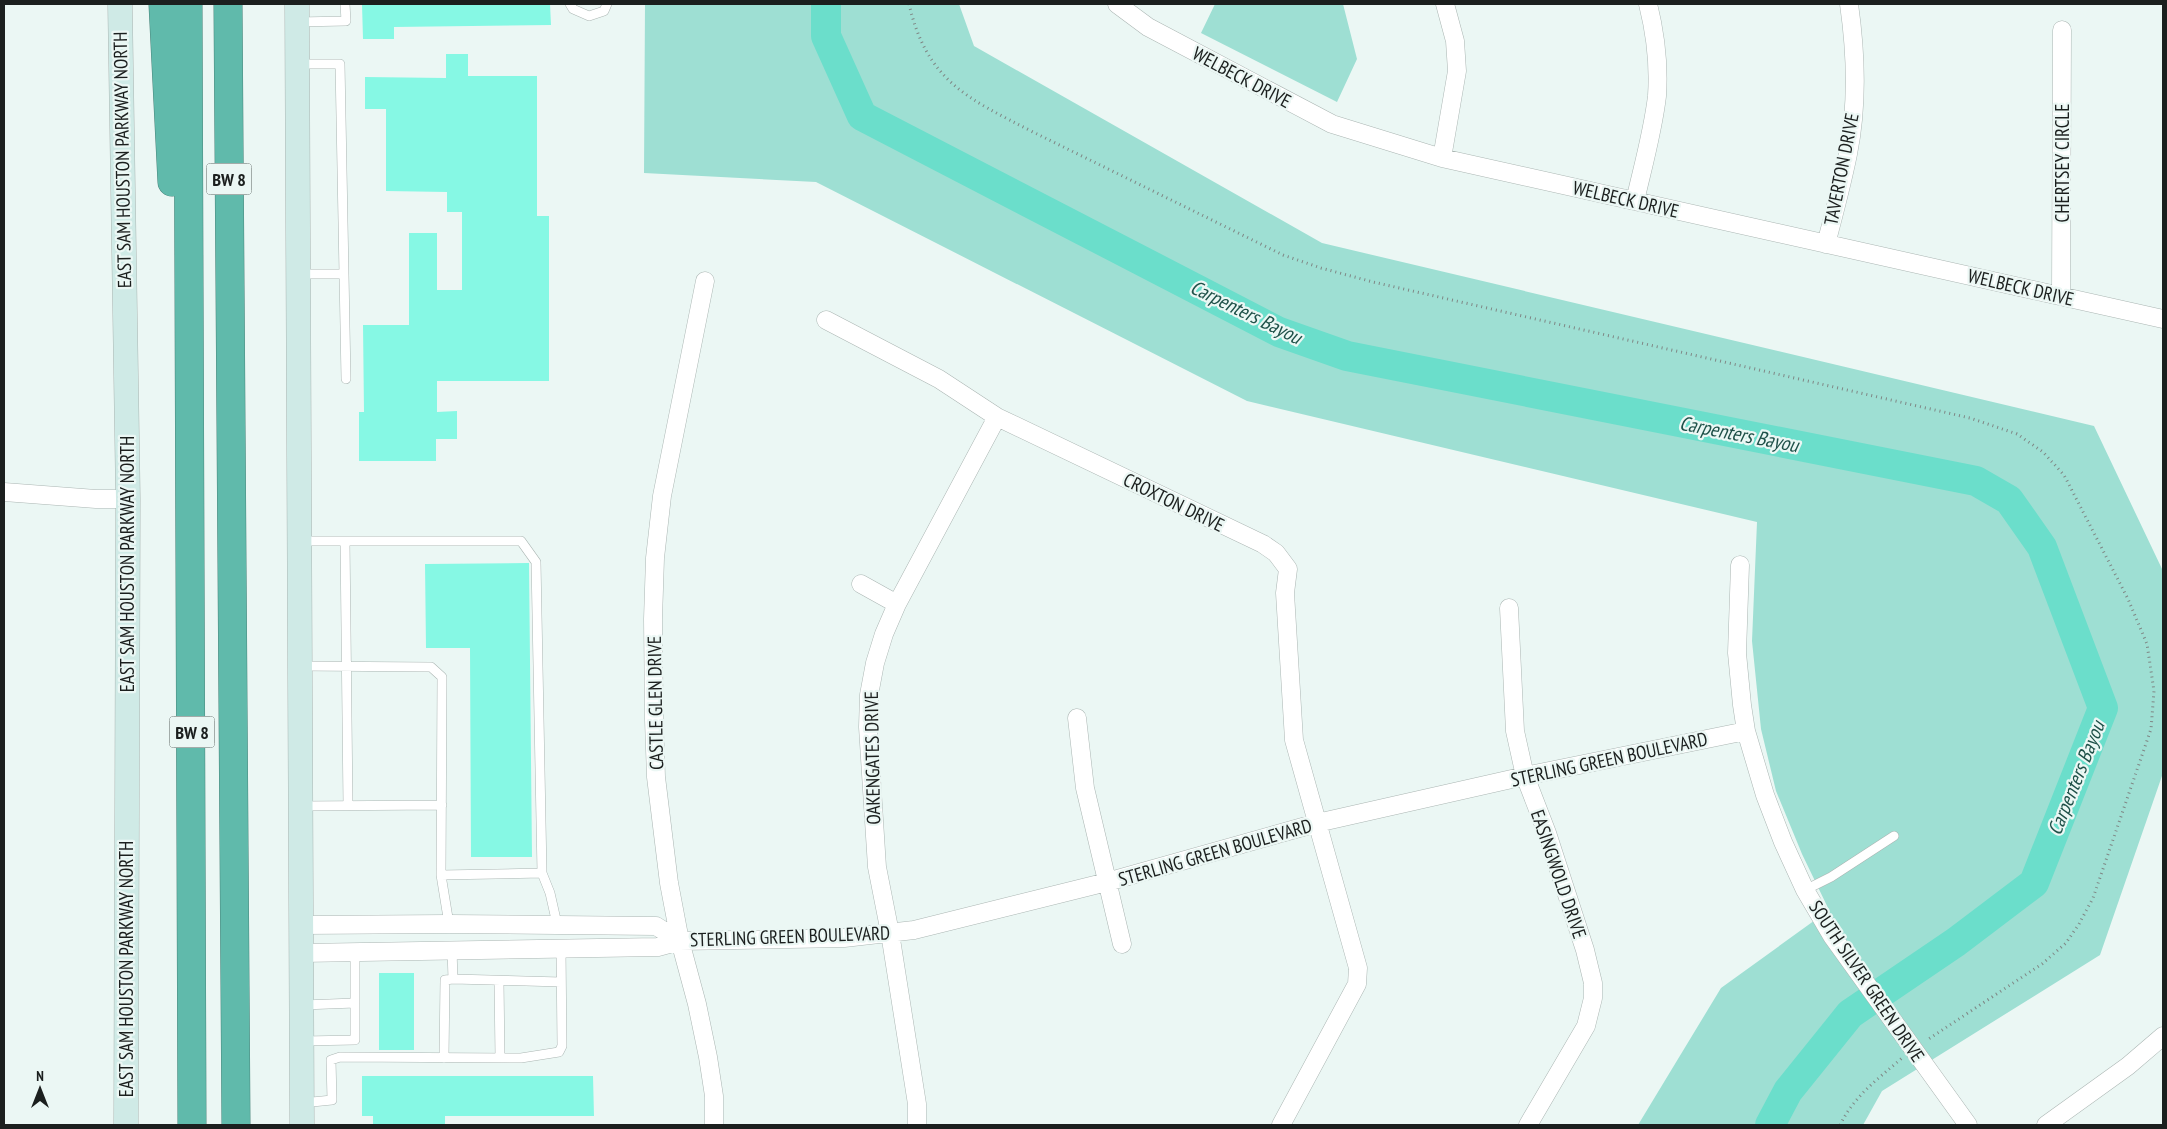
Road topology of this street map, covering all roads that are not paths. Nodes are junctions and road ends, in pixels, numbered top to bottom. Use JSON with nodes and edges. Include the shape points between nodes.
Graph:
{"nodes":[{"id":1,"x":120,"y":4,"type":"edge"},
{"id":2,"x":163,"y":4,"type":"edge"},
{"id":3,"x":188,"y":4,"type":"edge"},
{"id":4,"x":228,"y":4,"type":"edge"},
{"id":5,"x":238,"y":4,"type":"edge"},
{"id":6,"x":346,"y":4,"type":"edge"},
{"id":7,"x":570,"y":4,"type":"edge"},
{"id":8,"x":607,"y":4,"type":"edge"},
{"id":9,"x":1117,"y":4,"type":"edge"},
{"id":10,"x":1445,"y":4,"type":"edge"},
{"id":11,"x":1648,"y":4,"type":"edge"},
{"id":12,"x":1849,"y":4,"type":"edge"},
{"id":13,"x":298,"y":13,"type":"edge"},
{"id":14,"x":2062,"y":30,"type":"dead end"},
{"id":15,"x":298,"y":64,"type":"junction"},
{"id":16,"x":1442,"y":158,"type":"junction"},
{"id":17,"x":1635,"y":201,"type":"junction"},
{"id":18,"x":1826,"y":244,"type":"junction"},
{"id":19,"x":299,"y":274,"type":"junction"},
{"id":20,"x":344,"y":274,"type":"junction"},
{"id":21,"x":705,"y":281,"type":"dead end"},
{"id":22,"x":2061,"y":296,"type":"junction"},
{"id":23,"x":2163,"y":319,"type":"edge"},
{"id":24,"x":826,"y":320,"type":"dead end"},
{"id":25,"x":191,"y":340,"type":"junction"},
{"id":26,"x":231,"y":355,"type":"junction"},
{"id":27,"x":346,"y":378,"type":"dead end"},
{"id":28,"x":997,"y":417,"type":"junction"},
{"id":29,"x":4,"y":492,"type":"edge"},
{"id":30,"x":128,"y":499,"type":"junction"},
{"id":31,"x":300,"y":541,"type":"junction"},
{"id":32,"x":345,"y":541,"type":"junction"},
{"id":33,"x":1740,"y":565,"type":"dead end"},
{"id":34,"x":861,"y":584,"type":"dead end"},
{"id":35,"x":897,"y":604,"type":"junction"},
{"id":36,"x":1509,"y":608,"type":"dead end"},
{"id":37,"x":301,"y":666,"type":"junction"},
{"id":38,"x":345,"y":666,"type":"junction"},
{"id":39,"x":1077,"y":718,"type":"dead end"},
{"id":40,"x":1746,"y":731,"type":"junction"},
{"id":41,"x":1525,"y":776,"type":"junction"},
{"id":42,"x":348,"y":805,"type":"junction"},
{"id":43,"x":442,"y":805,"type":"junction"},
{"id":44,"x":301,"y":806,"type":"junction"},
{"id":45,"x":1317,"y":823,"type":"junction"},
{"id":46,"x":1894,"y":836,"type":"dead end"},
{"id":47,"x":542,"y":873,"type":"junction"},
{"id":48,"x":442,"y":875,"type":"junction"},
{"id":49,"x":1107,"y":882,"type":"junction"},
{"id":50,"x":1805,"y":890,"type":"junction"},
{"id":51,"x":449,"y":924,"type":"junction"},
{"id":52,"x":557,"y":924,"type":"junction"},
{"id":53,"x":302,"y":925,"type":"junction"},
{"id":54,"x":890,"y":933,"type":"junction"},
{"id":55,"x":680,"y":941,"type":"junction"},
{"id":56,"x":1122,"y":944,"type":"dead end"},
{"id":57,"x":561,"y":949,"type":"junction"},
{"id":58,"x":452,"y":950,"type":"junction"},
{"id":59,"x":355,"y":952,"type":"junction"},
{"id":60,"x":302,"y":953,"type":"junction"},
{"id":61,"x":453,"y":979,"type":"junction"},
{"id":62,"x":499,"y":980,"type":"junction"},
{"id":63,"x":561,"y":982,"type":"junction"},
{"id":64,"x":355,"y":1004,"type":"junction"},
{"id":65,"x":302,"y":1005,"type":"junction"},
{"id":66,"x":2163,"y":1036,"type":"edge"},
{"id":67,"x":302,"y":1041,"type":"junction"},
{"id":68,"x":444,"y":1058,"type":"junction"},
{"id":69,"x":500,"y":1058,"type":"junction"},
{"id":70,"x":302,"y":1114,"type":"edge"},
{"id":71,"x":126,"y":1125,"type":"edge"},
{"id":72,"x":192,"y":1125,"type":"edge"},
{"id":73,"x":236,"y":1125,"type":"edge"},
{"id":74,"x":714,"y":1125,"type":"edge"},
{"id":75,"x":917,"y":1125,"type":"edge"},
{"id":76,"x":1281,"y":1125,"type":"edge"},
{"id":77,"x":1528,"y":1125,"type":"edge"},
{"id":78,"x":1968,"y":1125,"type":"edge"},
{"id":79,"x":2046,"y":1125,"type":"edge"}],
"edges":[{"from":1,"to":30,"type":"main road","name":"EAST SAM HOUSTON PARKWAY NORTH"},
{"from":2,"to":25,"type":"highway","via":[[178,304]]},
{"from":3,"to":25,"type":"highway","number":"BW 8"},
{"from":4,"to":26,"type":"highway","number":"BW 8"},
{"from":5,"to":26,"type":"highway","via":[[239,253]]},
{"from":6,"to":13,"type":"lane","via":[[346,22]]},
{"from":7,"to":8,"type":"lane","via":[[573,9],[589,16],[604,11]]},
{"from":9,"to":16,"type":"street","name":"WELBECK DRIVE","via":[[1148,27],[1332,124]]},
{"from":10,"to":16,"type":"street","via":[[1455,41],[1457,71]]},
{"from":11,"to":17,"type":"street","via":[[1657,93]]},
{"from":12,"to":18,"type":"street","name":"TAVERTON DRIVE","via":[[1855,62],[1854,112],[1848,153]]},
{"from":13,"to":15,"type":"main road"},
{"from":14,"to":22,"type":"street","name":"CHERTSEY CIRCLE"},
{"from":15,"to":19,"type":"main road"},
{"from":15,"to":20,"type":"lane","via":[[340,64]]},
{"from":16,"to":17,"type":"street","name":"WELBECK DRIVE"},
{"from":17,"to":18,"type":"street","name":"WELBECK DRIVE"},
{"from":18,"to":22,"type":"street","name":"WELBECK DRIVE"},
{"from":19,"to":20,"type":"lane"},
{"from":19,"to":31,"type":"main road"},
{"from":20,"to":27,"type":"lane"},
{"from":21,"to":55,"type":"street","name":"CASTLE GLEN DRIVE","via":[[662,496],[654,593],[656,777]]},
{"from":22,"to":23,"type":"street","name":"WELBECK DRIVE"},
{"from":24,"to":28,"type":"street","name":"CROXTON DRIVE","via":[[940,379]]},
{"from":25,"to":72,"type":"highway","number":"BW 8"},
{"from":26,"to":73,"type":"highway","number":"BW 8"},
{"from":28,"to":35,"type":"street","name":"OAKENGATES DRIVE"},
{"from":28,"to":45,"type":"street","name":"CROXTON DRIVE","via":[[1264,544],[1276,553],[1288,569],[1285,593],[1294,740]]},
{"from":29,"to":30,"type":"street"},
{"from":30,"to":71,"type":"main road","name":"EAST SAM HOUSTON PARKWAY NORTH"},
{"from":31,"to":32,"type":"lane"},
{"from":31,"to":37,"type":"main road"},
{"from":32,"to":38,"type":"lane"},
{"from":32,"to":47,"type":"lane","via":[[521,540],[536,562]]},
{"from":33,"to":40,"type":"street","name":"SOUTH SILVER GREEN DRIVE","via":[[1737,653]]},
{"from":34,"to":35,"type":"street"},
{"from":35,"to":54,"type":"street","name":"OAKENGATES DRIVE","via":[[875,663],[868,726],[877,867]]},
{"from":36,"to":41,"type":"street","name":"EASINGWOLD DRIVE","via":[[1515,731]]},
{"from":37,"to":38,"type":"lane"},
{"from":37,"to":44,"type":"main road"},
{"from":38,"to":42,"type":"lane"},
{"from":38,"to":43,"type":"lane","via":[[431,667],[442,677]]},
{"from":39,"to":49,"type":"street","via":[[1085,788]]},
{"from":40,"to":41,"type":"street","name":"STERLING GREEN BOULEVARD"},
{"from":40,"to":50,"type":"street","name":"SOUTH SILVER GREEN DRIVE","via":[[1768,802]]},
{"from":41,"to":45,"type":"street","name":"STERLING GREEN BOULEVARD"},
{"from":41,"to":77,"type":"street","name":"EASINGWOLD DRIVE","via":[[1547,833],[1584,950],[1594,998],[1586,1026]]},
{"from":42,"to":43,"type":"lane"},
{"from":42,"to":44,"type":"lane"},
{"from":43,"to":48,"type":"lane"},
{"from":44,"to":53,"type":"main road"},
{"from":45,"to":49,"type":"street","name":"STERLING GREEN BOULEVARD"},
{"from":45,"to":76,"type":"street","name":"CROXTON DRIVE","via":[[1358,968],[1358,984]]},
{"from":46,"to":50,"type":"lane"},
{"from":47,"to":48,"type":"lane"},
{"from":47,"to":52,"type":"lane"},
{"from":48,"to":51,"type":"lane"},
{"from":49,"to":54,"type":"street","name":"STERLING GREEN BOULEVARD","via":[[914,930]]},
{"from":49,"to":56,"type":"street"},
{"from":50,"to":78,"type":"street","name":"SOUTH SILVER GREEN DRIVE","via":[[1832,936]]},
{"from":51,"to":52,"type":"street","name":"STERLING GREEN BOULEVARD"},
{"from":51,"to":53,"type":"street","name":"STERLING GREEN BOULEVARD"},
{"from":52,"to":55,"type":"street","name":"STERLING GREEN BOULEVARD","via":[[656,926]]},
{"from":52,"to":57,"type":"street"},
{"from":53,"to":60,"type":"main road"},
{"from":54,"to":55,"type":"street","name":"STERLING GREEN BOULEVARD","via":[[844,938]]},
{"from":54,"to":75,"type":"street","name":"OAKENGATES DRIVE","via":[[917,1104]]},
{"from":55,"to":57,"type":"street","name":"STERLING GREEN BOULEVARD","via":[[658,947]]},
{"from":55,"to":74,"type":"street","name":"CASTLE GLEN DRIVE","via":[[698,1004],[708,1057],[714,1096]]},
{"from":57,"to":58,"type":"street","name":"STERLING GREEN BOULEVARD"},
{"from":57,"to":63,"type":"lane"},
{"from":58,"to":59,"type":"street","name":"STERLING GREEN BOULEVARD"},
{"from":58,"to":61,"type":"lane"},
{"from":59,"to":60,"type":"street","name":"STERLING GREEN BOULEVARD"},
{"from":59,"to":64,"type":"lane"},
{"from":60,"to":65,"type":"main road"},
{"from":61,"to":62,"type":"lane"},
{"from":61,"to":68,"type":"lane","via":[[445,980]]},
{"from":62,"to":63,"type":"lane"},
{"from":62,"to":69,"type":"lane"},
{"from":63,"to":69,"type":"lane","via":[[562,1046],[559,1052]]},
{"from":64,"to":65,"type":"lane"},
{"from":64,"to":67,"type":"lane","via":[[355,1040]]},
{"from":65,"to":67,"type":"main road"},
{"from":66,"to":79,"type":"street","via":[[2128,1066]]},
{"from":67,"to":70,"type":"main road"},
{"from":68,"to":69,"type":"lane"},
{"from":68,"to":70,"type":"lane","via":[[340,1057],[331,1060],[332,1100]]}]}
